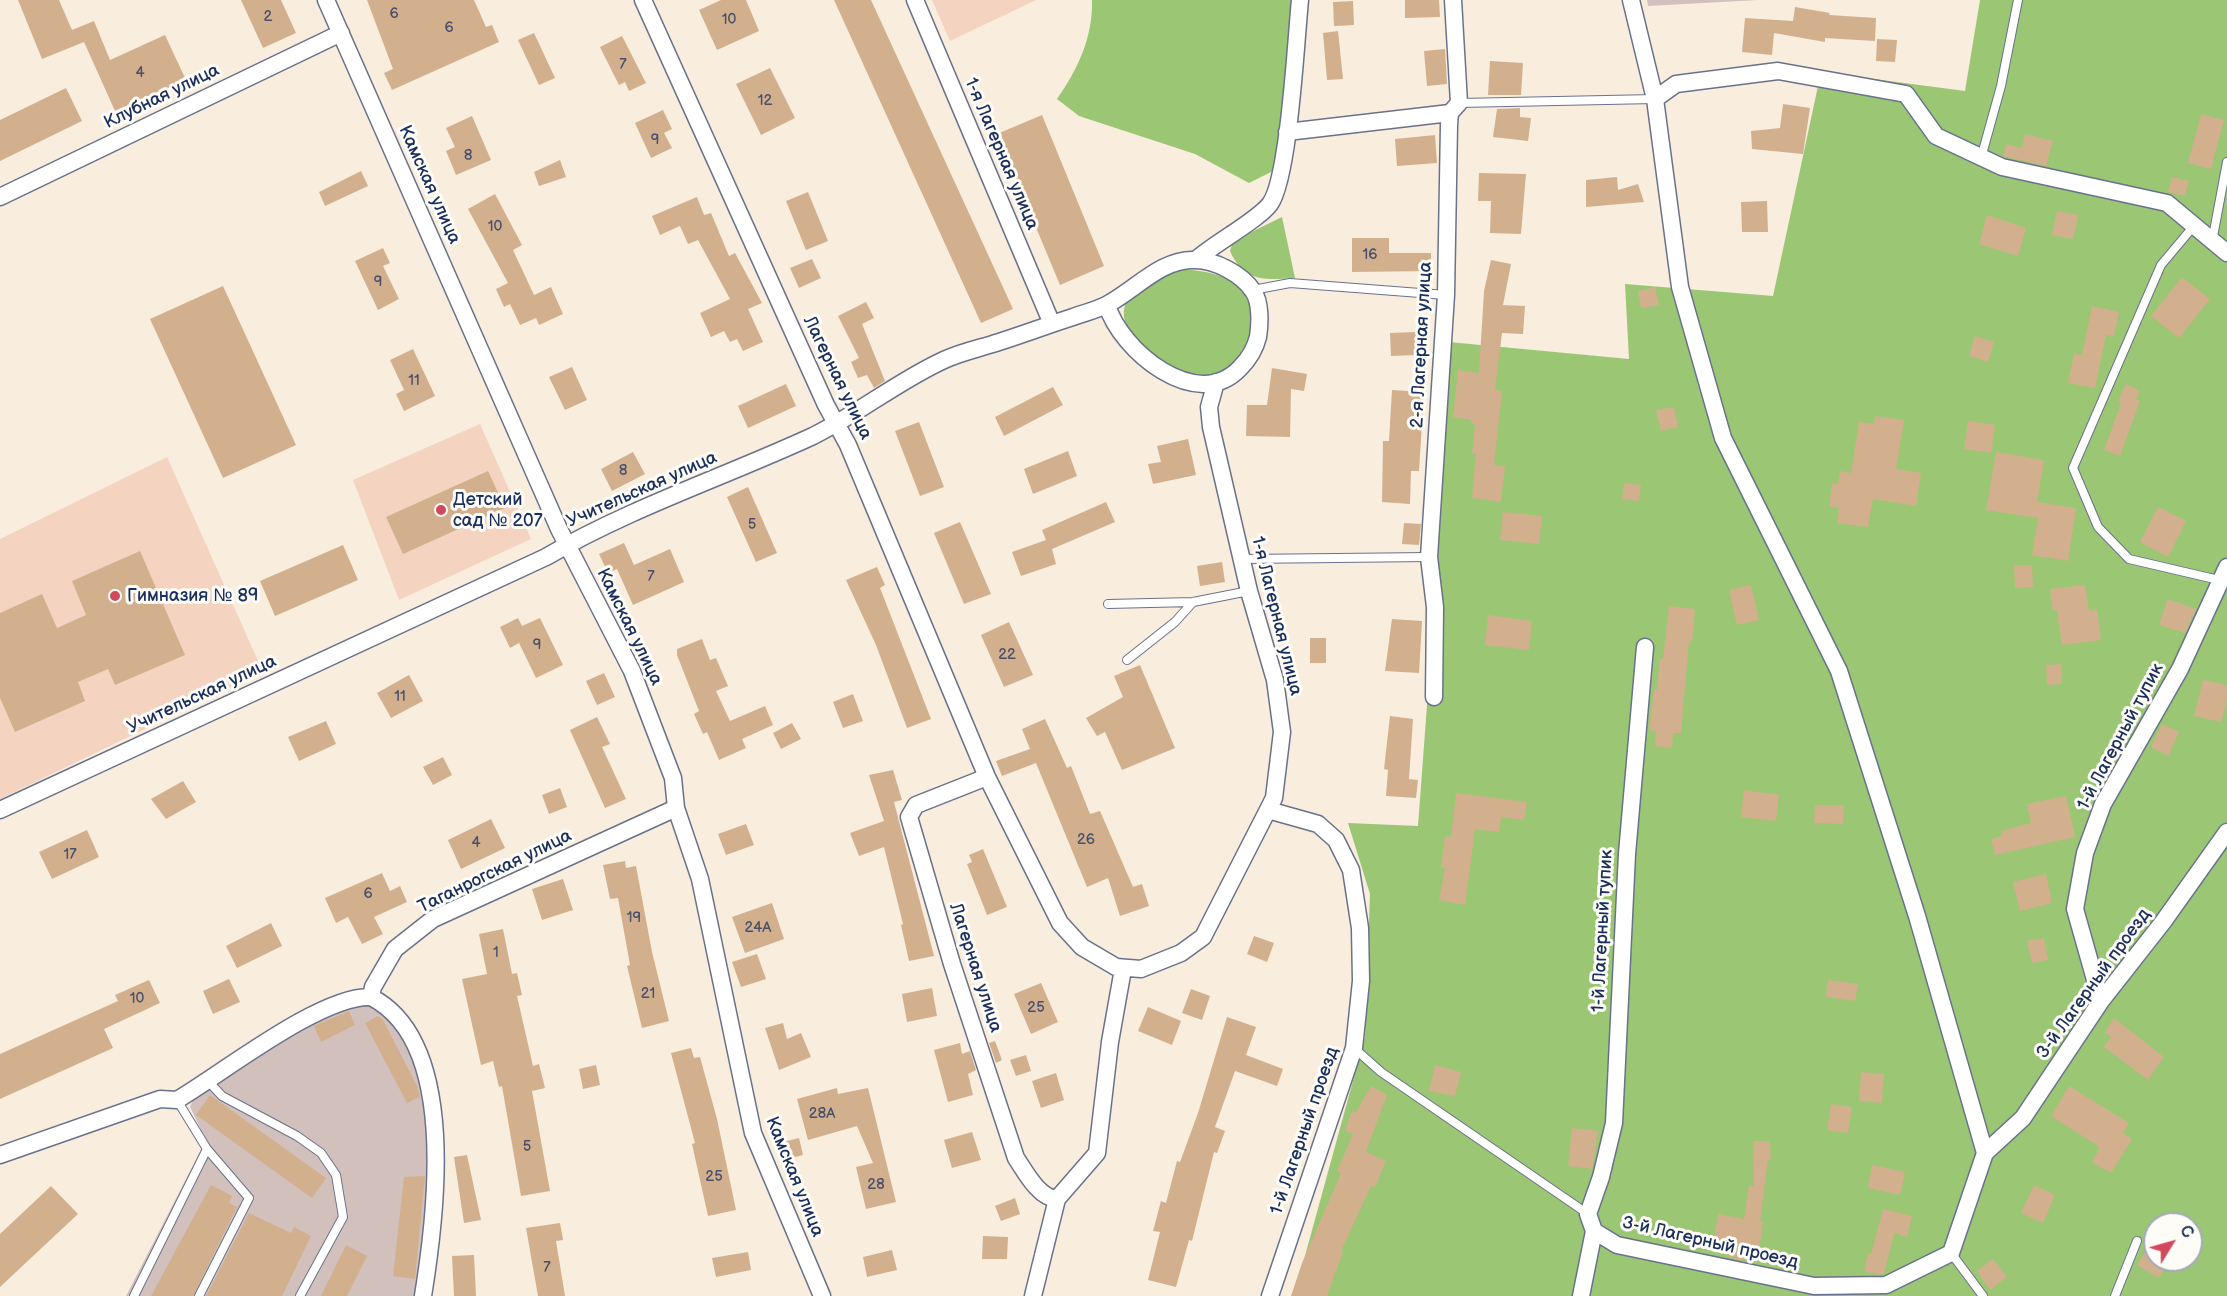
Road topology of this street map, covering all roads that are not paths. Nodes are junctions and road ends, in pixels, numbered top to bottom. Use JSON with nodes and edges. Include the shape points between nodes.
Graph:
{"nodes":[{"id":1,"x":326,"y":0,"type":"edge"},
{"id":2,"x":643,"y":0,"type":"edge"},
{"id":3,"x":915,"y":0,"type":"edge"},
{"id":4,"x":1300,"y":0,"type":"edge"},
{"id":5,"x":1453,"y":0,"type":"edge"},
{"id":6,"x":1631,"y":0,"type":"edge"},
{"id":7,"x":2019,"y":0,"type":"edge"},
{"id":8,"x":341,"y":33,"type":"junction"},
{"id":9,"x":1655,"y":99,"type":"junction"},
{"id":10,"x":1454,"y":108,"type":"junction"},
{"id":11,"x":1287,"y":132,"type":"junction"},
{"id":12,"x":1981,"y":159,"type":"junction"},
{"id":13,"x":2227,"y":162,"type":"edge"},
{"id":14,"x":0,"y":196,"type":"edge"},
{"id":15,"x":2193,"y":227,"type":"junction"},
{"id":16,"x":2212,"y":242,"type":"junction"},
{"id":17,"x":2227,"y":253,"type":"edge"},
{"id":18,"x":1197,"y":260,"type":"junction"},
{"id":19,"x":1253,"y":291,"type":"junction"},
{"id":20,"x":1446,"y":295,"type":"junction"},
{"id":21,"x":1107,"y":305,"type":"junction"},
{"id":22,"x":1052,"y":324,"type":"junction"},
{"id":23,"x":1216,"y":382,"type":"junction"},
{"id":24,"x":836,"y":423,"type":"junction"},
{"id":25,"x":567,"y":545,"type":"junction"},
{"id":26,"x":1429,"y":557,"type":"junction"},
{"id":27,"x":1243,"y":559,"type":"junction"},
{"id":28,"x":2223,"y":574,"type":"edge"},
{"id":29,"x":1249,"y":591,"type":"junction"},
{"id":30,"x":1193,"y":602,"type":"junction"},
{"id":31,"x":1108,"y":604,"type":"dead end"},
{"id":32,"x":1644,"y":647,"type":"dead end"},
{"id":33,"x":1127,"y":660,"type":"dead end"},
{"id":34,"x":1434,"y":697,"type":"dead end"},
{"id":35,"x":987,"y":777,"type":"junction"},
{"id":36,"x":676,"y":808,"type":"junction"},
{"id":37,"x":0,"y":810,"type":"edge"},
{"id":38,"x":1268,"y":810,"type":"junction"},
{"id":39,"x":2227,"y":832,"type":"edge"},
{"id":40,"x":1123,"y":969,"type":"junction"},
{"id":41,"x":371,"y":997,"type":"junction"},
{"id":42,"x":2101,"y":1001,"type":"junction"},
{"id":43,"x":1354,"y":1048,"type":"junction"},
{"id":44,"x":209,"y":1082,"type":"junction"},
{"id":45,"x":177,"y":1100,"type":"junction"},
{"id":46,"x":207,"y":1149,"type":"junction"},
{"id":47,"x":1985,"y":1153,"type":"junction"},
{"id":48,"x":0,"y":1155,"type":"edge"},
{"id":49,"x":1058,"y":1199,"type":"junction"},
{"id":50,"x":1588,"y":1214,"type":"junction"},
{"id":51,"x":1594,"y":1231,"type":"junction"},
{"id":52,"x":2137,"y":1241,"type":"dead end"},
{"id":53,"x":1952,"y":1253,"type":"junction"},
{"id":54,"x":1884,"y":1290,"type":"edge"},
{"id":55,"x":134,"y":1296,"type":"edge"},
{"id":56,"x":199,"y":1296,"type":"edge"},
{"id":57,"x":300,"y":1296,"type":"edge"},
{"id":58,"x":423,"y":1296,"type":"edge"},
{"id":59,"x":822,"y":1296,"type":"edge"},
{"id":60,"x":1033,"y":1296,"type":"edge"},
{"id":61,"x":1270,"y":1296,"type":"edge"},
{"id":62,"x":1581,"y":1296,"type":"edge"},
{"id":63,"x":1983,"y":1296,"type":"edge"},
{"id":64,"x":2115,"y":1296,"type":"edge"}],
"edges":[{"from":1,"to":8,"type":"street","name":"Камская улица"},
{"from":2,"to":24,"type":"street","name":"Лагерная улица"},
{"from":3,"to":22,"type":"street","name":"1-я Лагерная улица"},
{"from":4,"to":11,"type":"street"},
{"from":5,"to":10,"type":"street","name":"2-я Лагерная улица"},
{"from":6,"to":9,"type":"street"},
{"from":7,"to":12,"type":"lane"},
{"from":8,"to":14,"type":"street","name":"Клубная улица"},
{"from":8,"to":25,"type":"street","name":"Камская улица"},
{"from":9,"to":10,"type":"lane"},
{"from":9,"to":12,"type":"street","via":[[1676,84],[1778,71],[1906,94],[1936,136]]},
{"from":9,"to":47,"type":"street","via":[[1680,287],[1724,438],[1839,671],[1917,916]]},
{"from":10,"to":11,"type":"street"},
{"from":10,"to":20,"type":"street","name":"2-я Лагерная улица"},
{"from":11,"to":18,"type":"street","via":[[1277,188],[1270,204]]},
{"from":12,"to":15,"type":"street","via":[[2167,203]]},
{"from":13,"to":16,"type":"lane"},
{"from":15,"to":16,"type":"street"},
{"from":15,"to":28,"type":"lane","via":[[2161,265],[2073,468],[2098,527],[2129,559]]},
{"from":16,"to":17,"type":"street"},
{"from":18,"to":19,"type":"street","via":[[1230,270]]},
{"from":18,"to":21,"type":"street","via":[[1180,261]]},
{"from":19,"to":20,"type":"lane","via":[[1290,283]]},
{"from":19,"to":23,"type":"street","via":[[1258,302],[1258,338],[1249,358],[1234,375]]},
{"from":20,"to":26,"type":"street","name":"2-я Лагерная улица"},
{"from":21,"to":22,"type":"street","name":"Учительская улица"},
{"from":21,"to":23,"type":"street","via":[[1122,335],[1145,359],[1182,380]]},
{"from":22,"to":24,"type":"street","name":"Учительская улица","via":[[945,359]]},
{"from":23,"to":27,"type":"street","name":"1-я Лагерная улица","via":[[1209,407],[1211,427]]},
{"from":24,"to":25,"type":"street","name":"Учительская улица"},
{"from":24,"to":35,"type":"street","name":"Лагерная улица"},
{"from":25,"to":36,"type":"street","name":"Камская улица","via":[[632,670],[673,778]]},
{"from":25,"to":37,"type":"street","name":"Учительская улица"},
{"from":26,"to":27,"type":"lane"},
{"from":26,"to":34,"type":"street","name":"2-я Лагерная улица","via":[[1436,607]]},
{"from":27,"to":29,"type":"street","name":"1-я Лагерная улица"},
{"from":28,"to":42,"type":"street","name":"1-й Лагерный тупик","via":[[2180,669],[2103,804],[2085,853],[2075,909]]},
{"from":29,"to":30,"type":"lane"},
{"from":29,"to":38,"type":"street","name":"1-я Лагерная улица","via":[[1275,680],[1282,732],[1274,798]]},
{"from":30,"to":31,"type":"lane"},
{"from":30,"to":33,"type":"lane","via":[[1175,622]]},
{"from":32,"to":50,"type":"street","name":"1-й Лагерный тупик","via":[[1626,866],[1614,1123]]},
{"from":35,"to":40,"type":"street","name":"Лагерная улица","via":[[1060,923],[1082,947]]},
{"from":35,"to":49,"type":"street","name":"Лагерная улица","via":[[916,805],[909,817],[1016,1158],[1050,1199]]},
{"from":36,"to":41,"type":"street","name":"Таганрогская улица","via":[[433,919],[395,949]]},
{"from":36,"to":59,"type":"street","name":"Камская улица","via":[[700,879],[753,1133]]},
{"from":38,"to":40,"type":"street","name":"1-я Лагерная улица","via":[[1203,937],[1181,953],[1141,969]]},
{"from":38,"to":43,"type":"street","name":"1-й Лагерный проезд","via":[[1318,824],[1336,840],[1352,870],[1361,981]]},
{"from":39,"to":42,"type":"street","name":"3-й Лагерный проезд"},
{"from":40,"to":49,"type":"street","via":[[1111,1032],[1097,1153]]},
{"from":41,"to":44,"type":"street","via":[[358,996],[313,1012]]},
{"from":41,"to":58,"type":"street","via":[[384,1004],[411,1037],[426,1076],[437,1140],[432,1240]]},
{"from":42,"to":47,"type":"street","name":"3-й Лагерный проезд","via":[[2023,1118]]},
{"from":43,"to":50,"type":"lane","via":[[1381,1072]]},
{"from":43,"to":61,"type":"street","name":"1-й Лагерный проезд"},
{"from":44,"to":45,"type":"street"},
{"from":44,"to":57,"type":"lane","via":[[222,1096],[321,1152],[336,1175],[343,1217]]},
{"from":45,"to":46,"type":"lane"},
{"from":45,"to":48,"type":"street","via":[[160,1099]]},
{"from":46,"to":55,"type":"lane"},
{"from":46,"to":56,"type":"lane","via":[[249,1198]]},
{"from":47,"to":53,"type":"street"},
{"from":49,"to":60,"type":"street"},
{"from":50,"to":51,"type":"street"},
{"from":51,"to":54,"type":"street","name":"3-й Лагерный проезд","via":[[1617,1245],[1814,1286]]},
{"from":51,"to":62,"type":"street","name":"3-й Лагерный проезд"},
{"from":52,"to":64,"type":"lane"},
{"from":53,"to":54,"type":"street"},
{"from":53,"to":63,"type":"lane"}]}
